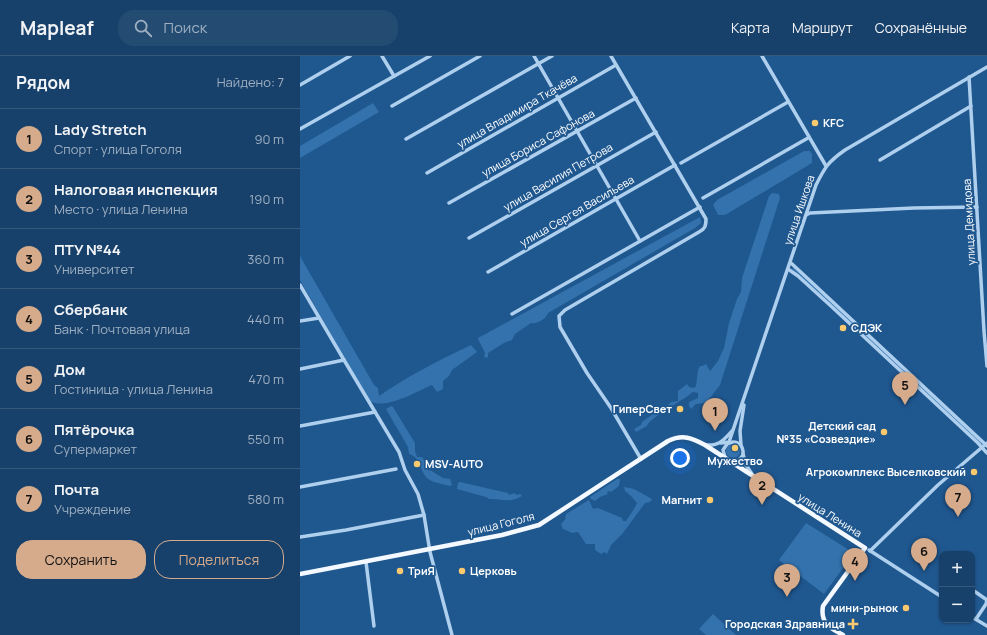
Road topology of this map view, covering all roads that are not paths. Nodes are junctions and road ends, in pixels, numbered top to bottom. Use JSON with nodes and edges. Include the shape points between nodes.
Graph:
{"nodes":[{"id":1,"x":350,"y":56,"type":"edge"},
{"id":2,"x":382,"y":56,"type":"edge"},
{"id":3,"x":428,"y":56,"type":"edge"},
{"id":4,"x":480,"y":56,"type":"edge"},
{"id":5,"x":534,"y":56,"type":"edge"},
{"id":6,"x":552,"y":56,"type":"edge"},
{"id":7,"x":611,"y":56,"type":"edge"},
{"id":8,"x":762,"y":56,"type":"edge"},
{"id":9,"x":538,"y":64,"type":"junction"},
{"id":10,"x":616,"y":65,"type":"junction"},
{"id":11,"x":987,"y":67,"type":"edge"},
{"id":12,"x":394,"y":76,"type":"junction"},
{"id":13,"x":969,"y":77,"type":"junction"},
{"id":14,"x":300,"y":84,"type":"edge"},
{"id":15,"x":558,"y":98,"type":"junction"},
{"id":16,"x":636,"y":98,"type":"junction"},
{"id":17,"x":788,"y":102,"type":"junction"},
{"id":18,"x":392,"y":106,"type":"dead end"},
{"id":19,"x":971,"y":106,"type":"junction"},
{"id":20,"x":300,"y":129,"type":"edge"},
{"id":21,"x":577,"y":132,"type":"junction"},
{"id":22,"x":656,"y":132,"type":"junction"},
{"id":23,"x":808,"y":138,"type":"junction"},
{"id":24,"x":406,"y":139,"type":"dead end"},
{"id":25,"x":880,"y":160,"type":"dead end"},
{"id":26,"x":681,"y":163,"type":"dead end"},
{"id":27,"x":597,"y":165,"type":"junction"},
{"id":28,"x":675,"y":166,"type":"junction"},
{"id":29,"x":826,"y":166,"type":"junction"},
{"id":30,"x":427,"y":173,"type":"dead end"},
{"id":31,"x":703,"y":198,"type":"dead end"},
{"id":32,"x":616,"y":200,"type":"junction"},
{"id":33,"x":449,"y":203,"type":"dead end"},
{"id":34,"x":700,"y":207,"type":"junction"},
{"id":35,"x":977,"y":207,"type":"junction"},
{"id":36,"x":806,"y":215,"type":"junction"},
{"id":37,"x":469,"y":238,"type":"dead end"},
{"id":38,"x":640,"y":241,"type":"junction"},
{"id":39,"x":791,"y":263,"type":"junction"},
{"id":40,"x":788,"y":269,"type":"junction"},
{"id":41,"x":488,"y":272,"type":"dead end"},
{"id":42,"x":300,"y":285,"type":"edge"},
{"id":43,"x":512,"y":314,"type":"dead end"},
{"id":44,"x":319,"y":318,"type":"junction"},
{"id":45,"x":300,"y":321,"type":"edge"},
{"id":46,"x":985,"y":335,"type":"edge"},
{"id":47,"x":344,"y":360,"type":"junction"},
{"id":48,"x":987,"y":366,"type":"edge"},
{"id":49,"x":300,"y":368,"type":"edge"},
{"id":50,"x":746,"y":395,"type":"junction"},
{"id":51,"x":375,"y":412,"type":"junction"},
{"id":52,"x":300,"y":426,"type":"edge"},
{"id":53,"x":732,"y":430,"type":"junction"},
{"id":54,"x":729,"y":442,"type":"junction"},
{"id":55,"x":721,"y":443,"type":"junction"},
{"id":56,"x":986,"y":444,"type":"edge"},
{"id":57,"x":706,"y":445,"type":"junction"},
{"id":58,"x":742,"y":446,"type":"junction"},
{"id":59,"x":981,"y":448,"type":"junction"},
{"id":60,"x":743,"y":453,"type":"junction"},
{"id":61,"x":987,"y":454,"type":"edge"},
{"id":62,"x":641,"y":459,"type":"junction"},
{"id":63,"x":728,"y":460,"type":"junction"},
{"id":64,"x":396,"y":469,"type":"dead end"},
{"id":65,"x":755,"y":478,"type":"junction"},
{"id":66,"x":300,"y":487,"type":"edge"},
{"id":67,"x":424,"y":515,"type":"junction"},
{"id":68,"x":300,"y":537,"type":"edge"},
{"id":69,"x":865,"y":548,"type":"junction"},
{"id":70,"x":430,"y":549,"type":"junction"},
{"id":71,"x":870,"y":551,"type":"junction"},
{"id":72,"x":366,"y":562,"type":"junction"},
{"id":73,"x":300,"y":574,"type":"edge"},
{"id":74,"x":975,"y":592,"type":"edge"},
{"id":75,"x":939,"y":595,"type":"edge"},
{"id":76,"x":976,"y":619,"type":"joint"},
{"id":77,"x":374,"y":626,"type":"dead end"},
{"id":78,"x":987,"y":626,"type":"edge"},
{"id":79,"x":452,"y":635,"type":"edge"},
{"id":80,"x":843,"y":635,"type":"edge"}],
"edges":[{"from":1,"to":14,"type":"street"},
{"from":2,"to":12,"type":"street"},
{"from":3,"to":12,"type":"street"},
{"from":4,"to":18,"type":"street"},
{"from":5,"to":9,"type":"street"},
{"from":6,"to":9,"type":"street"},
{"from":7,"to":10,"type":"street"},
{"from":8,"to":17,"type":"street"},
{"from":9,"to":15,"type":"street"},
{"from":9,"to":24,"type":"street"},
{"from":10,"to":15,"type":"street","name":"улица Владимира Ткачёва"},
{"from":10,"to":16,"type":"street"},
{"from":11,"to":13,"type":"street","name":"улица Ишкова"},
{"from":12,"to":20,"type":"street"},
{"from":13,"to":19,"type":"street","name":"улица Демидова"},
{"from":13,"to":29,"type":"street","name":"улица Ишкова","via":[[845,150]]},
{"from":15,"to":21,"type":"street"},
{"from":15,"to":30,"type":"street","name":"улица Владимира Ткачёва"},
{"from":16,"to":21,"type":"street","name":"улица Бориса Сафонова"},
{"from":16,"to":22,"type":"street"},
{"from":17,"to":23,"type":"street"},
{"from":17,"to":26,"type":"street"},
{"from":19,"to":25,"type":"street"},
{"from":19,"to":35,"type":"street","name":"улица Демидова"},
{"from":21,"to":27,"type":"street"},
{"from":21,"to":33,"type":"street","name":"улица Бориса Сафонова"},
{"from":22,"to":27,"type":"street","name":"улица Василия Петрова"},
{"from":22,"to":28,"type":"street"},
{"from":23,"to":29,"type":"street"},
{"from":23,"to":31,"type":"street"},
{"from":27,"to":32,"type":"street"},
{"from":27,"to":37,"type":"street","name":"улица Василия Петрова"},
{"from":28,"to":32,"type":"street","name":"улица Сергея Васильева"},
{"from":28,"to":34,"type":"street"},
{"from":29,"to":36,"type":"street","name":"улица Ишкова"},
{"from":32,"to":38,"type":"street"},
{"from":32,"to":41,"type":"street","name":"улица Сергея Васильева"},
{"from":34,"to":38,"type":"street"},
{"from":34,"to":62,"type":"street","via":[[706,219],[704,229],[565,310],[559,316],[560,327]]},
{"from":35,"to":36,"type":"street"},
{"from":35,"to":46,"type":"street","name":"улица Демидова"},
{"from":36,"to":39,"type":"street","name":"улица Ишкова"},
{"from":38,"to":43,"type":"street"},
{"from":39,"to":40,"type":"street","name":"улица Ишкова"},
{"from":39,"to":56,"type":"street"},
{"from":40,"to":50,"type":"street","name":"улица Ишкова"},
{"from":40,"to":59,"type":"street"},
{"from":42,"to":44,"type":"street"},
{"from":44,"to":45,"type":"street"},
{"from":44,"to":47,"type":"street"},
{"from":46,"to":48,"type":"street","name":"улица Демидова"},
{"from":47,"to":49,"type":"street"},
{"from":47,"to":51,"type":"street"},
{"from":50,"to":53,"type":"street","name":"улица Ишкова"},
{"from":50,"to":58,"type":"street","name":"улица Ишкова","via":[[740,431]]},
{"from":51,"to":52,"type":"street"},
{"from":51,"to":67,"type":"street","via":[[399,452],[418,494]]},
{"from":53,"to":54,"type":"street","name":"улица Ишкова"},
{"from":53,"to":55,"type":"street"},
{"from":54,"to":55,"type":"street","name":"улица Гоголя"},
{"from":54,"to":58,"type":"street","via":[[737,442]]},
{"from":54,"to":63,"type":"street","via":[[723,450]]},
{"from":55,"to":57,"type":"street","name":"улица Гоголя"},
{"from":56,"to":59,"type":"street"},
{"from":57,"to":62,"type":"main road","name":"улица Гоголя","via":[[691,438],[678,437]]},
{"from":57,"to":63,"type":"main road","name":"улица Гоголя"},
{"from":58,"to":60,"type":"street"},
{"from":59,"to":61,"type":"street"},
{"from":59,"to":71,"type":"street"},
{"from":60,"to":63,"type":"street","via":[[739,460]]},
{"from":60,"to":65,"type":"street","via":[[746,465]]},
{"from":62,"to":70,"type":"main road","name":"улица Гоголя","via":[[539,525],[508,534]]},
{"from":63,"to":65,"type":"main road","name":"улица Ленина"},
{"from":64,"to":66,"type":"street"},
{"from":65,"to":69,"type":"main road","name":"улица Ленина"},
{"from":67,"to":68,"type":"street"},
{"from":67,"to":70,"type":"street"},
{"from":69,"to":71,"type":"street","name":"улица Ленина"},
{"from":69,"to":80,"type":"main road","via":[[823,606],[824,620]]},
{"from":70,"to":72,"type":"main road","name":"улица Гоголя"},
{"from":70,"to":79,"type":"street"},
{"from":71,"to":75,"type":"street","name":"улица Ленина"},
{"from":72,"to":73,"type":"main road","name":"улица Гоголя"},
{"from":72,"to":77,"type":"street"},
{"from":74,"to":76,"type":"street","via":[[987,600]]},
{"from":76,"to":78,"type":"street"}]}
